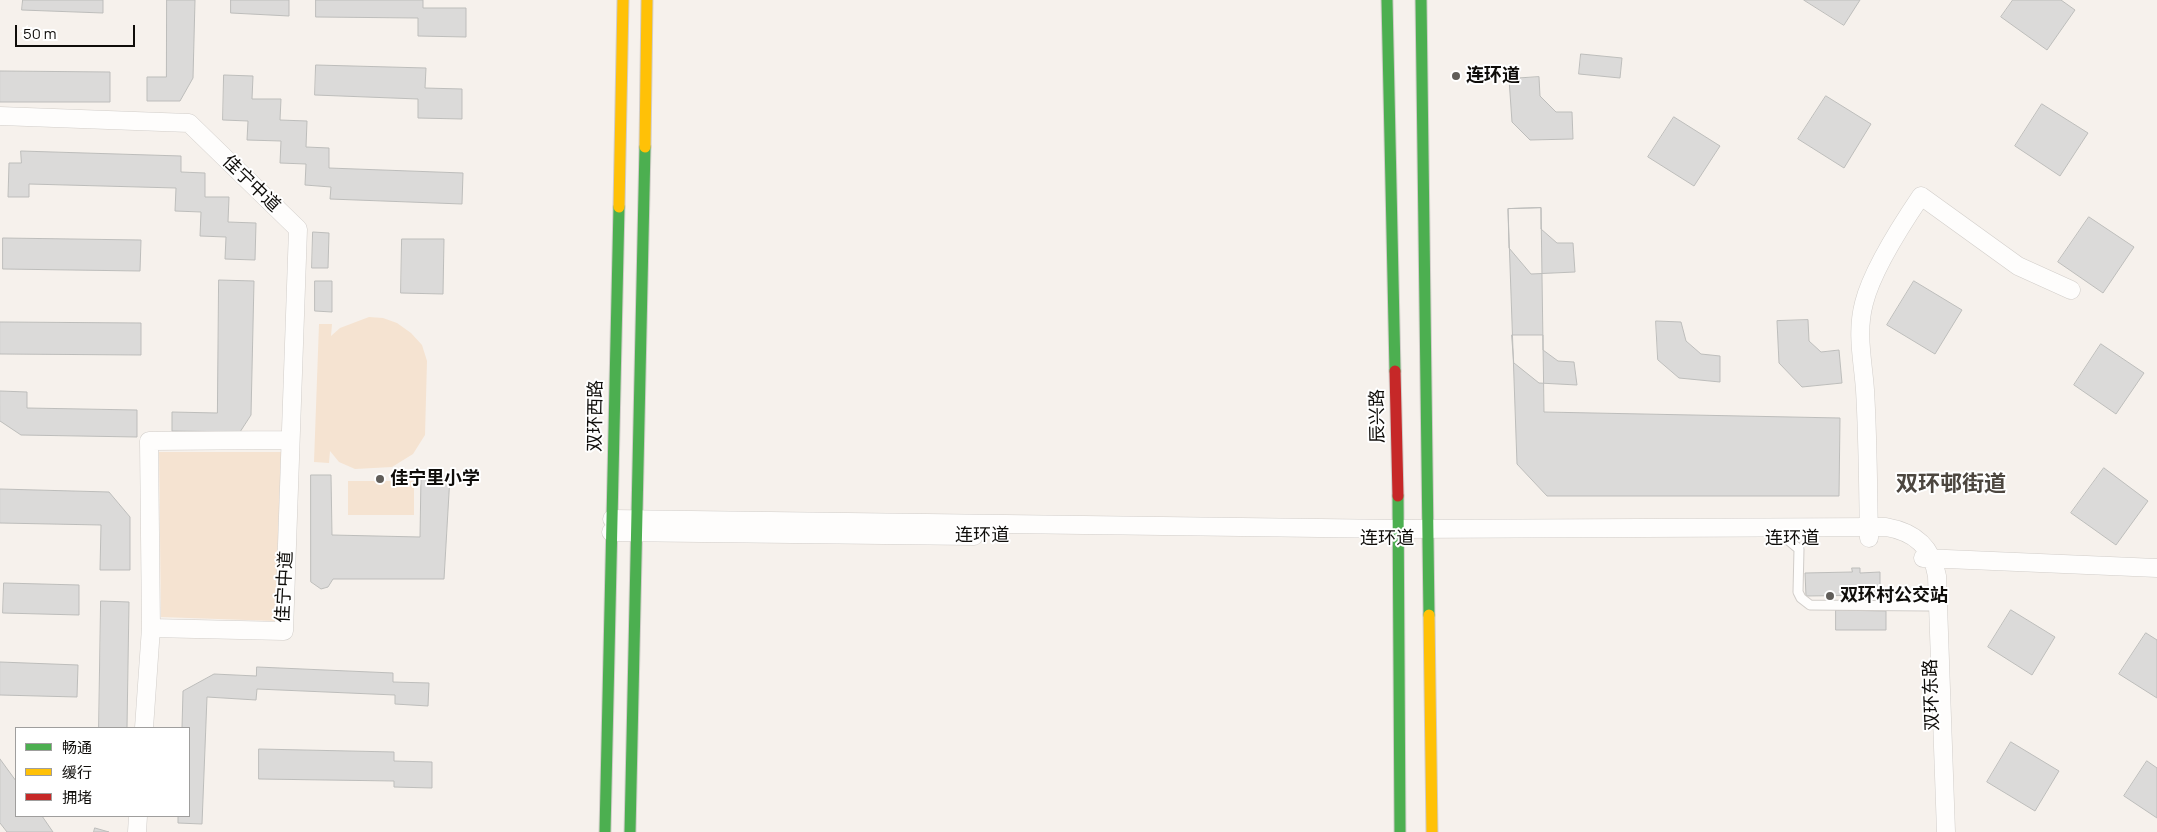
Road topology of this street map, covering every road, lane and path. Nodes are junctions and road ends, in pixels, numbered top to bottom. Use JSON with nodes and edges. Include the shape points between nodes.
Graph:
{"nodes":[{"id":1,"x":622,"y":0,"type":"edge"},
{"id":2,"x":647,"y":0,"type":"edge"},
{"id":3,"x":1387,"y":0,"type":"edge"},
{"id":4,"x":1421,"y":0,"type":"edge"},
{"id":5,"x":0,"y":116,"type":"edge"},
{"id":6,"x":2071,"y":290,"type":"dead end"},
{"id":7,"x":290,"y":440,"type":"junction"},
{"id":8,"x":612,"y":526,"type":"junction"},
{"id":9,"x":638,"y":526,"type":"junction"},
{"id":10,"x":1869,"y":533,"type":"junction"},
{"id":11,"x":1398,"y":534,"type":"junction"},
{"id":12,"x":1428,"y":534,"type":"junction"},
{"id":13,"x":1787,"y":539,"type":"junction"},
{"id":14,"x":1928,"y":558,"type":"junction"},
{"id":15,"x":2157,"y":568,"type":"edge"},
{"id":16,"x":1933,"y":602,"type":"junction"},
{"id":17,"x":151,"y":628,"type":"junction"},
{"id":18,"x":144,"y":727,"type":"edge"},
{"id":19,"x":138,"y":817,"type":"edge"},
{"id":20,"x":137,"y":832,"type":"edge"},
{"id":21,"x":605,"y":832,"type":"edge"},
{"id":22,"x":630,"y":832,"type":"edge"},
{"id":23,"x":1400,"y":832,"type":"edge"},
{"id":24,"x":1432,"y":832,"type":"edge"},
{"id":25,"x":1938,"y":832,"type":"edge"},
{"id":26,"x":1946,"y":832,"type":"edge"}],
"edges":[{"from":1,"to":8,"type":"main road","name":"双环西路"},
{"from":2,"to":9,"type":"main road"},
{"from":3,"to":11,"type":"main road","name":"辰兴路"},
{"from":4,"to":12,"type":"main road"},
{"from":5,"to":7,"type":"street","name":"佳宁中道","via":[[189,123],[298,229]]},
{"from":6,"to":10,"type":"street","via":[[2018,266],[1921,196],[1884,259],[1864,302],[1861,318]]},
{"from":7,"to":17,"type":"street","name":"佳宁中道","via":[[284,631]]},
{"from":7,"to":17,"type":"street","via":[[150,441]]},
{"from":8,"to":9,"type":"street","name":"连环道"},
{"from":8,"to":21,"type":"main road","name":"双环西路"},
{"from":9,"to":11,"type":"street","name":"连环道"},
{"from":9,"to":22,"type":"main road"},
{"from":10,"to":12,"type":"street"},
{"from":10,"to":13,"type":"street","name":"连环道"},
{"from":10,"to":14,"type":"street","via":[[1886,528],[1911,534],[1926,547]]},
{"from":11,"to":12,"type":"street","name":"连环道"},
{"from":11,"to":23,"type":"main road","name":"辰兴路"},
{"from":12,"to":13,"type":"street","name":"连环道"},
{"from":12,"to":24,"type":"main road"},
{"from":13,"to":16,"type":"lane","via":[[1799,549],[1798,592],[1810,605]]},
{"from":14,"to":15,"type":"street"},
{"from":14,"to":16,"type":"street","name":"双环东路","via":[[1937,576]]},
{"from":16,"to":25,"type":"street","name":"双环东路"},
{"from":16,"to":26,"type":"street","name":"双环东路"},
{"from":17,"to":18,"type":"street"},
{"from":19,"to":20,"type":"street"}]}
